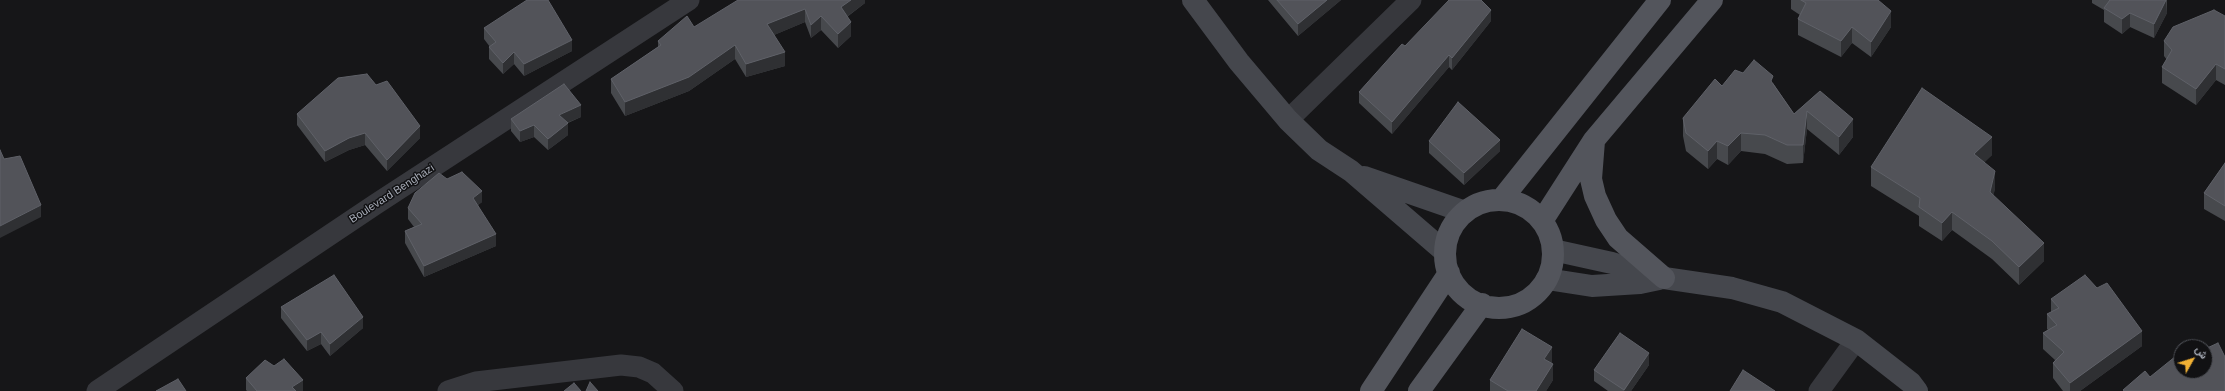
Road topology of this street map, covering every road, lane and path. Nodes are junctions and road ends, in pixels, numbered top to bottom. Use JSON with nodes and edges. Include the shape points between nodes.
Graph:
{"nodes":[{"id":1,"x":689,"y":0,"type":"edge"},
{"id":2,"x":1193,"y":0,"type":"edge"},
{"id":3,"x":1411,"y":0,"type":"edge"},
{"id":4,"x":1660,"y":0,"type":"edge"},
{"id":5,"x":1712,"y":0,"type":"edge"},
{"id":6,"x":1288,"y":120,"type":"junction"},
{"id":7,"x":1594,"y":140,"type":"junction"},
{"id":8,"x":1350,"y":172,"type":"junction"},
{"id":9,"x":1501,"y":200,"type":"junction"},
{"id":10,"x":1465,"y":212,"type":"junction"},
{"id":11,"x":1542,"y":221,"type":"junction"},
{"id":12,"x":1553,"y":250,"type":"junction"},
{"id":13,"x":1446,"y":252,"type":"junction"},
{"id":14,"x":1449,"y":273,"type":"junction"},
{"id":15,"x":1664,"y":278,"type":"junction"},
{"id":16,"x":1547,"y":279,"type":"junction"},
{"id":17,"x":1482,"y":304,"type":"junction"},
{"id":18,"x":1856,"y":340,"type":"junction"},
{"id":19,"x":97,"y":391,"type":"edge"},
{"id":20,"x":448,"y":391,"type":"edge"},
{"id":21,"x":673,"y":391,"type":"edge"},
{"id":22,"x":1371,"y":391,"type":"edge"},
{"id":23,"x":1419,"y":391,"type":"edge"},
{"id":24,"x":1819,"y":391,"type":"edge"},
{"id":25,"x":1917,"y":391,"type":"edge"}],
"edges":[{"from":1,"to":19,"type":"street","name":"Boulevard Benghazi"},
{"from":2,"to":6,"type":"main road","via":[[1239,62]]},
{"from":3,"to":6,"type":"street"},
{"from":4,"to":9,"type":"main road"},
{"from":5,"to":7,"type":"main road"},
{"from":6,"to":8,"type":"main road","via":[[1319,150]]},
{"from":7,"to":11,"type":"main road"},
{"from":7,"to":15,"type":"main road","via":[[1591,179],[1595,196],[1606,220],[1618,238]]},
{"from":8,"to":10,"type":"main road"},
{"from":8,"to":13,"type":"main road"},
{"from":9,"to":10,"type":"main road","via":[[1482,202]]},
{"from":9,"to":11,"type":"main road","via":[[1527,208]]},
{"from":10,"to":13,"type":"main road","via":[[1451,230]]},
{"from":11,"to":12,"type":"main road"},
{"from":12,"to":15,"type":"main road"},
{"from":12,"to":16,"type":"main road"},
{"from":13,"to":14,"type":"main road"},
{"from":14,"to":17,"type":"main road","via":[[1459,290]]},
{"from":14,"to":22,"type":"main road"},
{"from":15,"to":16,"type":"main road","via":[[1600,286]]},
{"from":15,"to":18,"type":"main road","via":[[1732,288],[1782,302]]},
{"from":16,"to":17,"type":"main road","via":[[1538,292],[1518,304],[1500,308]]},
{"from":17,"to":23,"type":"main road"},
{"from":18,"to":24,"type":"street"},
{"from":18,"to":25,"type":"main road","via":[[1911,383]]},
{"from":20,"to":21,"type":"street","via":[[476,382],[621,365],[639,367],[653,373]]}]}
